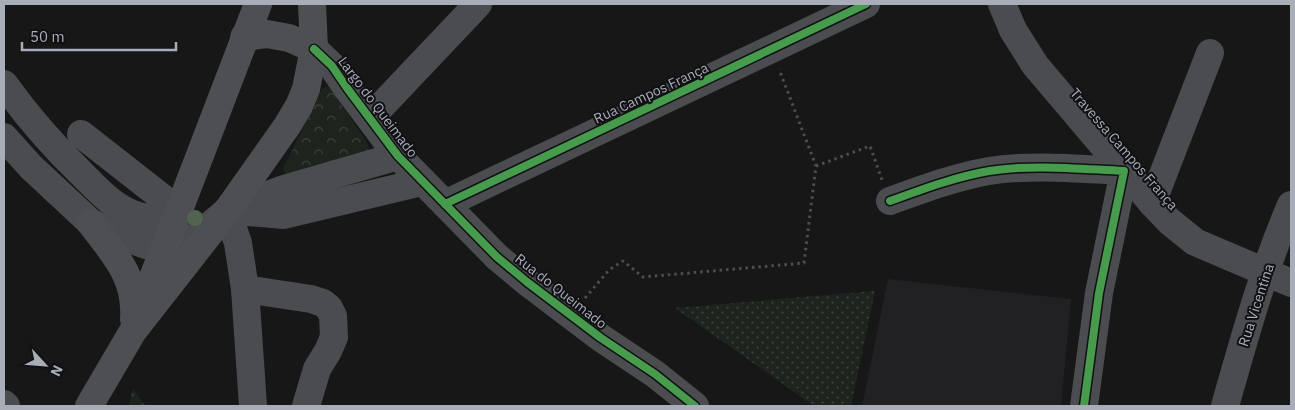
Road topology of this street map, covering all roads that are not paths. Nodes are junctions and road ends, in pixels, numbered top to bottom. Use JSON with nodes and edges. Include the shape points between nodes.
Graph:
{"nodes":[{"id":1,"x":258,"y":4,"type":"edge"},
{"id":2,"x":312,"y":4,"type":"edge"},
{"id":3,"x":478,"y":4,"type":"edge"},
{"id":4,"x":866,"y":4,"type":"edge"},
{"id":5,"x":1002,"y":4,"type":"edge"},
{"id":6,"x":244,"y":38,"type":"junction"},
{"id":7,"x":314,"y":49,"type":"junction"},
{"id":8,"x":1210,"y":53,"type":"dead end"},
{"id":9,"x":4,"y":84,"type":"edge"},
{"id":10,"x":370,"y":118,"type":"junction"},
{"id":11,"x":81,"y":134,"type":"dead end"},
{"id":12,"x":4,"y":137,"type":"edge"},
{"id":13,"x":398,"y":156,"type":"junction"},
{"id":14,"x":1124,"y":171,"type":"junction"},
{"id":15,"x":190,"y":180,"type":"junction"},
{"id":16,"x":422,"y":182,"type":"junction"},
{"id":17,"x":890,"y":201,"type":"road end"},
{"id":18,"x":1152,"y":203,"type":"junction"},
{"id":19,"x":445,"y":204,"type":"junction"},
{"id":20,"x":1291,"y":205,"type":"edge"},
{"id":21,"x":178,"y":210,"type":"junction"},
{"id":22,"x":226,"y":210,"type":"junction"},
{"id":23,"x":90,"y":222,"type":"junction"},
{"id":24,"x":166,"y":246,"type":"junction"},
{"id":25,"x":1266,"y":272,"type":"junction"},
{"id":26,"x":1291,"y":283,"type":"edge"},
{"id":27,"x":245,"y":288,"type":"junction"},
{"id":28,"x":133,"y":331,"type":"junction"},
{"id":29,"x":89,"y":406,"type":"edge"},
{"id":30,"x":253,"y":406,"type":"edge"},
{"id":31,"x":306,"y":406,"type":"edge"},
{"id":32,"x":696,"y":406,"type":"edge"},
{"id":33,"x":1084,"y":406,"type":"edge"},
{"id":34,"x":1225,"y":406,"type":"edge"}],
"edges":[{"from":1,"to":6,"type":"main road"},
{"from":2,"to":7,"type":"main road"},
{"from":3,"to":10,"type":"street"},
{"from":4,"to":19,"type":"street","name":"Rua Campos França"},
{"from":5,"to":14,"type":"street","name":"Travessa Campos França","via":[[1013,30],[1035,65]]},
{"from":6,"to":7,"type":"main road","via":[[268,34],[289,38]]},
{"from":6,"to":15,"type":"main road"},
{"from":7,"to":10,"type":"street","name":"Largo do Queimado","via":[[332,66]]},
{"from":7,"to":22,"type":"main road","via":[[299,106]]},
{"from":8,"to":18,"type":"street","name":"Travessa Campos França"},
{"from":9,"to":21,"type":"street","via":[[54,147],[108,200],[141,217],[166,217]]},
{"from":10,"to":13,"type":"street","name":"Largo do Queimado"},
{"from":11,"to":21,"type":"street"},
{"from":12,"to":23,"type":"street"},
{"from":13,"to":16,"type":"street","name":"Largo do Queimado"},
{"from":13,"to":22,"type":"street","name":"Largo do Queimado","via":[[281,190]]},
{"from":14,"to":17,"type":"street","via":[[1046,168],[991,171],[942,181]]},
{"from":14,"to":18,"type":"street","name":"Travessa Campos França"},
{"from":14,"to":33,"type":"street","via":[[1099,293]]},
{"from":15,"to":21,"type":"main road"},
{"from":15,"to":22,"type":"main road","via":[[204,199]]},
{"from":16,"to":19,"type":"street","name":"Rua do Queimado"},
{"from":16,"to":22,"type":"street","via":[[284,215]]},
{"from":18,"to":25,"type":"street","name":"Travessa Campos França","via":[[1195,242]]},
{"from":19,"to":32,"type":"street","name":"Rua do Queimado","via":[[497,257],[527,282]]},
{"from":20,"to":25,"type":"street","name":"Rua Vicentina"},
{"from":21,"to":24,"type":"main road"},
{"from":22,"to":24,"type":"street","via":[[200,234],[185,242]]},
{"from":22,"to":27,"type":"street","via":[[238,243]]},
{"from":22,"to":28,"type":"main road"},
{"from":23,"to":24,"type":"street","via":[[146,245]]},
{"from":23,"to":28,"type":"main road","via":[[119,261],[131,284],[135,303]]},
{"from":24,"to":28,"type":"main road"},
{"from":25,"to":26,"type":"street","name":"Travessa Campos França"},
{"from":25,"to":34,"type":"street","name":"Rua Vicentina"},
{"from":27,"to":30,"type":"street"},
{"from":27,"to":31,"type":"street","via":[[311,298],[329,308],[333,316],[334,337],[318,369]]},
{"from":28,"to":29,"type":"main road"}]}
